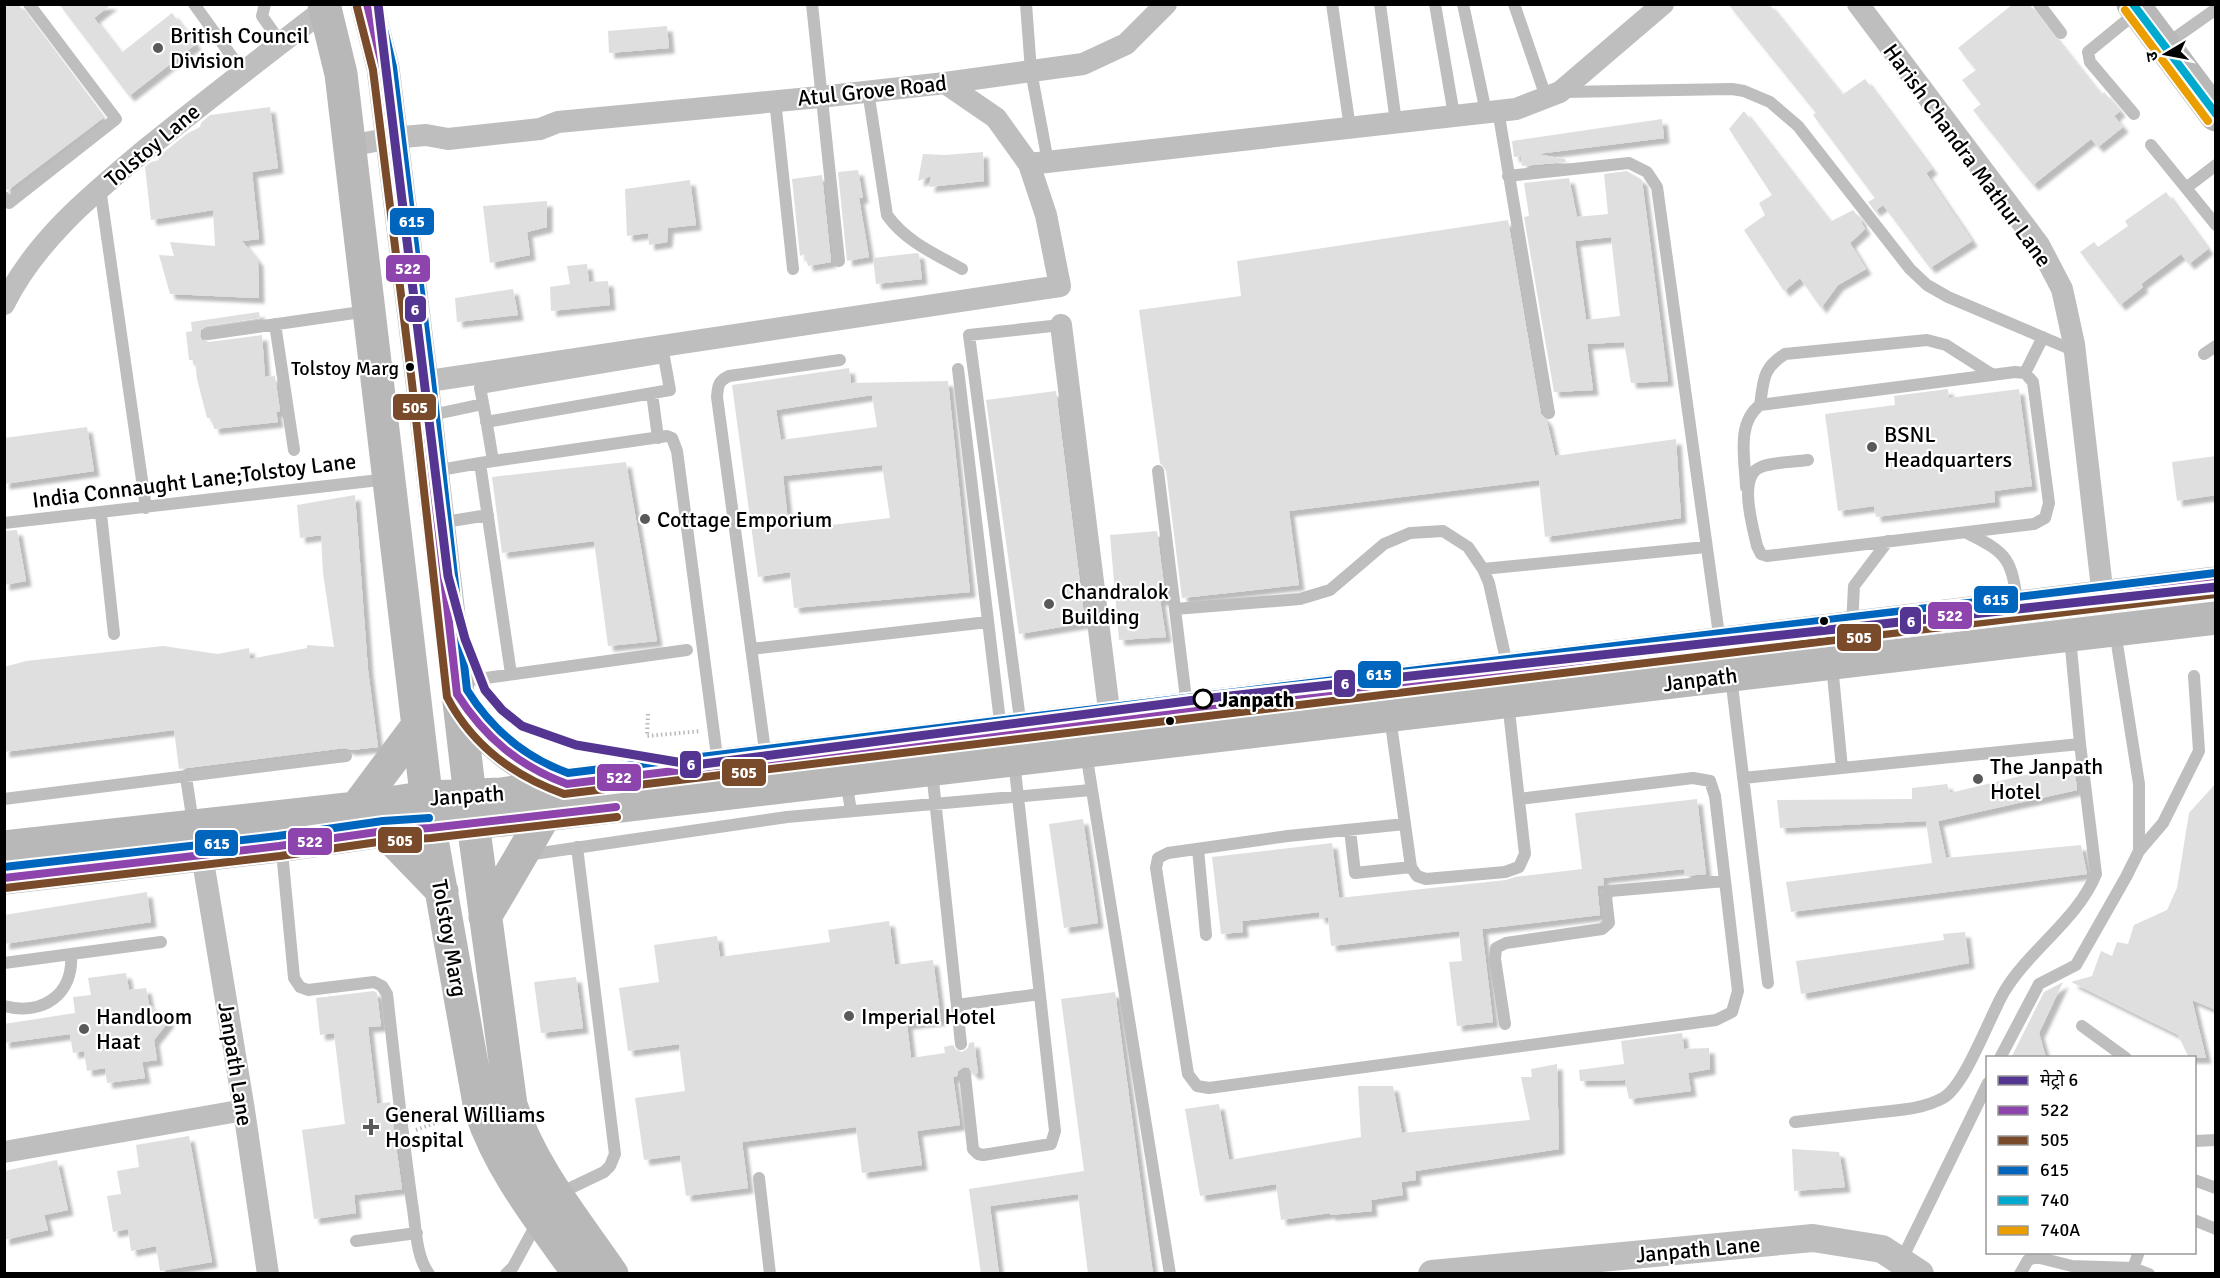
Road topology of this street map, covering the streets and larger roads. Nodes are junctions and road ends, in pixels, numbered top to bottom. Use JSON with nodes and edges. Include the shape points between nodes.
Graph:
{"nodes":[{"id":1,"x":367,"y":4,"type":"edge"},
{"id":2,"x":1166,"y":4,"type":"edge"},
{"id":3,"x":1663,"y":4,"type":"edge"},
{"id":4,"x":1858,"y":4,"type":"edge"},
{"id":5,"x":324,"y":7,"type":"edge"},
{"id":6,"x":2136,"y":8,"type":"edge"},
{"id":7,"x":945,"y":83,"type":"junction"},
{"id":8,"x":2216,"y":115,"type":"edge"},
{"id":9,"x":391,"y":138,"type":"junction"},
{"id":10,"x":349,"y":146,"type":"junction"},
{"id":11,"x":1039,"y":163,"type":"junction"},
{"id":12,"x":4,"y":304,"type":"edge"},
{"id":13,"x":1061,"y":325,"type":"road end"},
{"id":14,"x":422,"y":382,"type":"junction"},
{"id":15,"x":2216,"y":583,"type":"edge"},
{"id":16,"x":2103,"y":597,"type":"junction"},
{"id":17,"x":2216,"y":618,"type":"edge"},
{"id":18,"x":456,"y":688,"type":"junction"},
{"id":19,"x":1110,"y":718,"type":"junction"},
{"id":20,"x":418,"y":725,"type":"junction"},
{"id":21,"x":1012,"y":740,"type":"junction"},
{"id":22,"x":567,"y":784,"type":"junction"},
{"id":23,"x":357,"y":808,"type":"junction"},
{"id":24,"x":471,"y":810,"type":"junction"},
{"id":25,"x":429,"y":812,"type":"junction"},
{"id":26,"x":545,"y":815,"type":"junction"},
{"id":27,"x":384,"y":831,"type":"junction"},
{"id":28,"x":198,"y":840,"type":"junction"},
{"id":29,"x":4,"y":847,"type":"edge"},
{"id":30,"x":4,"y":878,"type":"edge"},
{"id":31,"x":442,"y":891,"type":"junction"},
{"id":32,"x":485,"y":917,"type":"junction"},
{"id":33,"x":244,"y":1110,"type":"junction"},
{"id":34,"x":4,"y":1152,"type":"edge"},
{"id":35,"x":548,"y":1206,"type":"junction"},
{"id":36,"x":1910,"y":1267,"type":"edge"},
{"id":37,"x":268,"y":1274,"type":"edge"},
{"id":38,"x":579,"y":1274,"type":"edge"},
{"id":39,"x":612,"y":1274,"type":"edge"},
{"id":40,"x":1432,"y":1274,"type":"edge"}],
"edges":[{"from":1,"to":9,"type":"main road","name":"Tolstoy Marg","via":[[383,68]]},
{"from":2,"to":7,"type":"street","name":"Atul Grove Road","via":[[1126,44],[1083,64]]},
{"from":3,"to":11,"type":"street","via":[[1553,95],[1516,109]]},
{"from":4,"to":16,"type":"street","name":"Harish Chandra Mathur Lane","via":[[2039,245],[2062,289],[2075,351]]},
{"from":5,"to":10,"type":"main road","name":"Tolstoy Marg","via":[[341,74]]},
{"from":5,"to":12,"type":"street","name":"Tolstoy Lane","via":[[100,188],[58,227],[17,279]]},
{"from":6,"to":8,"type":"main road"},
{"from":7,"to":9,"type":"street","name":"Atul Grove Road","via":[[558,122],[540,129],[447,139],[426,135]]},
{"from":7,"to":11,"type":"street","via":[[996,118]]},
{"from":9,"to":10,"type":"street","name":"Atul Grove Road"},
{"from":9,"to":14,"type":"main road","name":"Tolstoy Marg"},
{"from":10,"to":20,"type":"main road","name":"Tolstoy Marg"},
{"from":11,"to":14,"type":"street","via":[[1060,286]]},
{"from":13,"to":19,"type":"street"},
{"from":14,"to":18,"type":"main road","name":"Tolstoy Marg"},
{"from":15,"to":16,"type":"main road","name":"Janpath"},
{"from":16,"to":19,"type":"main road","name":"Janpath"},
{"from":17,"to":21,"type":"main road","name":"Janpath","via":[[1085,751]]},
{"from":18,"to":22,"type":"main road","via":[[480,729],[494,744],[528,768]]},
{"from":18,"to":24,"type":"main road","name":"Tolstoy Marg"},
{"from":19,"to":21,"type":"main road","name":"Janpath"},
{"from":20,"to":23,"type":"main road"},
{"from":20,"to":25,"type":"main road","name":"Tolstoy Marg"},
{"from":21,"to":22,"type":"main road","name":"Janpath","via":[[766,759]]},
{"from":21,"to":26,"type":"main road","name":"Janpath","via":[[932,769],[846,779],[785,802]]},
{"from":22,"to":24,"type":"main road","name":"Janpath"},
{"from":23,"to":25,"type":"main road","name":"Janpath"},
{"from":23,"to":28,"type":"main road","name":"Janpath"},
{"from":24,"to":25,"type":"main road","name":"Janpath"},
{"from":24,"to":26,"type":"main road","name":"Janpath"},
{"from":24,"to":32,"type":"main road","name":"Tolstoy Marg"},
{"from":25,"to":27,"type":"main road","name":"Janpath"},
{"from":25,"to":31,"type":"main road","name":"Tolstoy Marg"},
{"from":26,"to":32,"type":"main road"},
{"from":27,"to":28,"type":"main road","name":"Janpath","via":[[279,846]]},
{"from":27,"to":31,"type":"main road"},
{"from":28,"to":29,"type":"main road","name":"Janpath"},
{"from":28,"to":30,"type":"main road","name":"Janpath"},
{"from":28,"to":33,"type":"street","name":"Janpath Lane"},
{"from":31,"to":35,"type":"main road","name":"Tolstoy Marg","via":[[480,1109],[518,1186]]},
{"from":32,"to":35,"type":"main road","name":"Tolstoy Marg","via":[[511,1105]]},
{"from":33,"to":34,"type":"street"},
{"from":33,"to":37,"type":"street","name":"Janpath Lane"},
{"from":35,"to":38,"type":"main road","name":"Tolstoy Marg"},
{"from":35,"to":39,"type":"main road","name":"Tolstoy Marg"},
{"from":36,"to":40,"type":"street","name":"Janpath Lane","via":[[1882,1249],[1813,1238]]}]}
